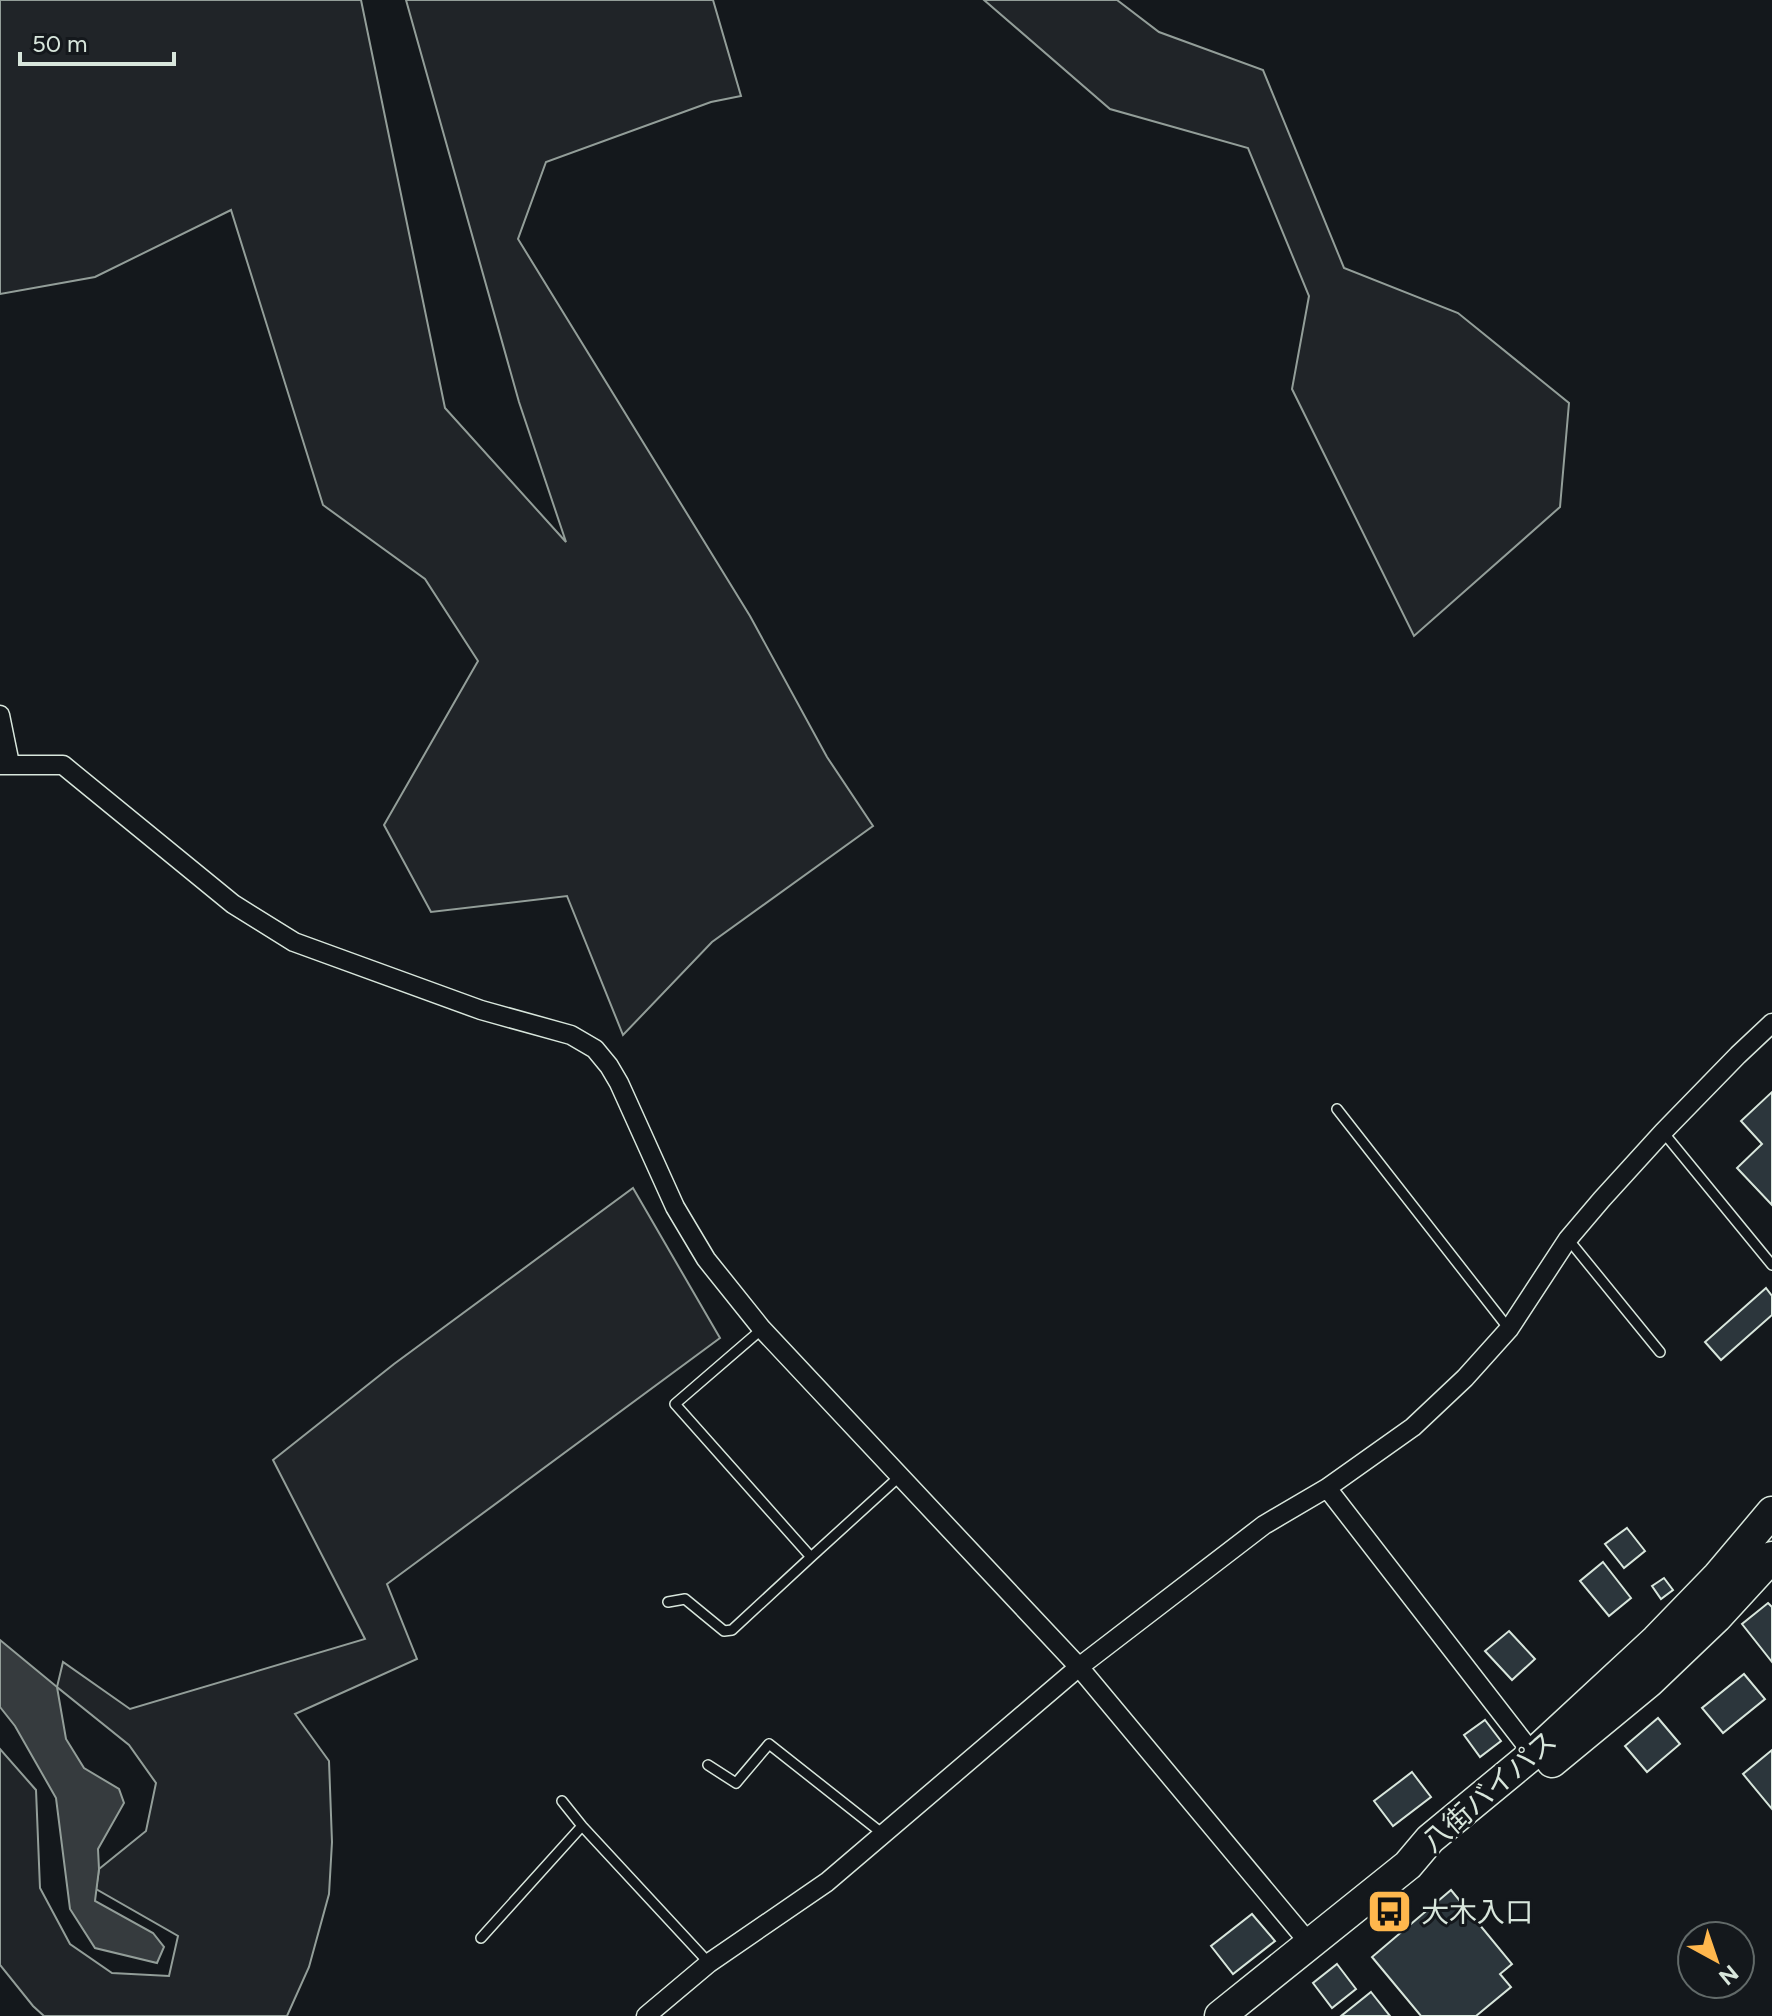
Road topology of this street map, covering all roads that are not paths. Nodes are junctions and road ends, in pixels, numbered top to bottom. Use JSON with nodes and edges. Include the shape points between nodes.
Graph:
{"nodes":[{"id":1,"x":0,"y":715,"type":"edge"},
{"id":2,"x":5,"y":764,"type":"edge"},
{"id":3,"x":1772,"y":1023,"type":"edge"},
{"id":4,"x":1337,"y":1109,"type":"dead end"},
{"id":5,"x":1663,"y":1132,"type":"junction"},
{"id":6,"x":1568,"y":1239,"type":"junction"},
{"id":7,"x":1772,"y":1265,"type":"edge"},
{"id":8,"x":762,"y":1329,"type":"junction"},
{"id":9,"x":1509,"y":1329,"type":"junction"},
{"id":10,"x":1660,"y":1352,"type":"dead end"},
{"id":11,"x":900,"y":1476,"type":"junction"},
{"id":12,"x":1327,"y":1488,"type":"junction"},
{"id":13,"x":1772,"y":1512,"type":"edge"},
{"id":14,"x":811,"y":1557,"type":"junction"},
{"id":15,"x":1772,"y":1557,"type":"edge"},
{"id":16,"x":668,"y":1602,"type":"dead end"},
{"id":17,"x":1079,"y":1667,"type":"junction"},
{"id":18,"x":1533,"y":1754,"type":"junction"},
{"id":19,"x":708,"y":1765,"type":"dead end"},
{"id":20,"x":562,"y":1801,"type":"dead end"},
{"id":21,"x":582,"y":1826,"type":"junction"},
{"id":22,"x":884,"y":1835,"type":"junction"},
{"id":23,"x":1408,"y":1865,"type":"junction"},
{"id":24,"x":481,"y":1938,"type":"dead end"},
{"id":25,"x":1310,"y":1944,"type":"junction"},
{"id":26,"x":709,"y":1963,"type":"junction"},
{"id":27,"x":646,"y":2016,"type":"edge"},
{"id":28,"x":1220,"y":2016,"type":"edge"}],
"edges":[{"from":1,"to":2,"type":"street"},
{"from":2,"to":8,"type":"street","via":[[63,765],[233,904],[294,942],[481,1010],[571,1035],[595,1049],[619,1083],[675,1207],[706,1259]]},
{"from":3,"to":5,"type":"street"},
{"from":4,"to":9,"type":"lane"},
{"from":5,"to":6,"type":"street"},
{"from":5,"to":7,"type":"lane"},
{"from":6,"to":9,"type":"street"},
{"from":6,"to":10,"type":"lane"},
{"from":8,"to":11,"type":"street"},
{"from":8,"to":14,"type":"lane","via":[[675,1404]]},
{"from":9,"to":12,"type":"street","via":[[1413,1427]]},
{"from":11,"to":14,"type":"lane"},
{"from":11,"to":17,"type":"street"},
{"from":12,"to":17,"type":"street","via":[[1264,1525]]},
{"from":12,"to":18,"type":"street"},
{"from":13,"to":18,"type":"main road","name":"八街バイパス","via":[[1656,1640]]},
{"from":14,"to":16,"type":"lane","via":[[732,1630],[724,1631],[685,1599]]},
{"from":15,"to":23,"type":"main road","name":"八街バイパス","via":[[1649,1682],[1440,1852]]},
{"from":17,"to":22,"type":"street"},
{"from":17,"to":25,"type":"street"},
{"from":18,"to":23,"type":"main road","name":"八街バイパス","via":[[1430,1839]]},
{"from":19,"to":22,"type":"lane","via":[[736,1783],[769,1744]]},
{"from":20,"to":21,"type":"lane"},
{"from":21,"to":24,"type":"lane"},
{"from":21,"to":26,"type":"lane"},
{"from":22,"to":26,"type":"street","via":[[827,1882]]},
{"from":23,"to":25,"type":"main road"},
{"from":25,"to":28,"type":"main road"},
{"from":26,"to":27,"type":"street"}]}
